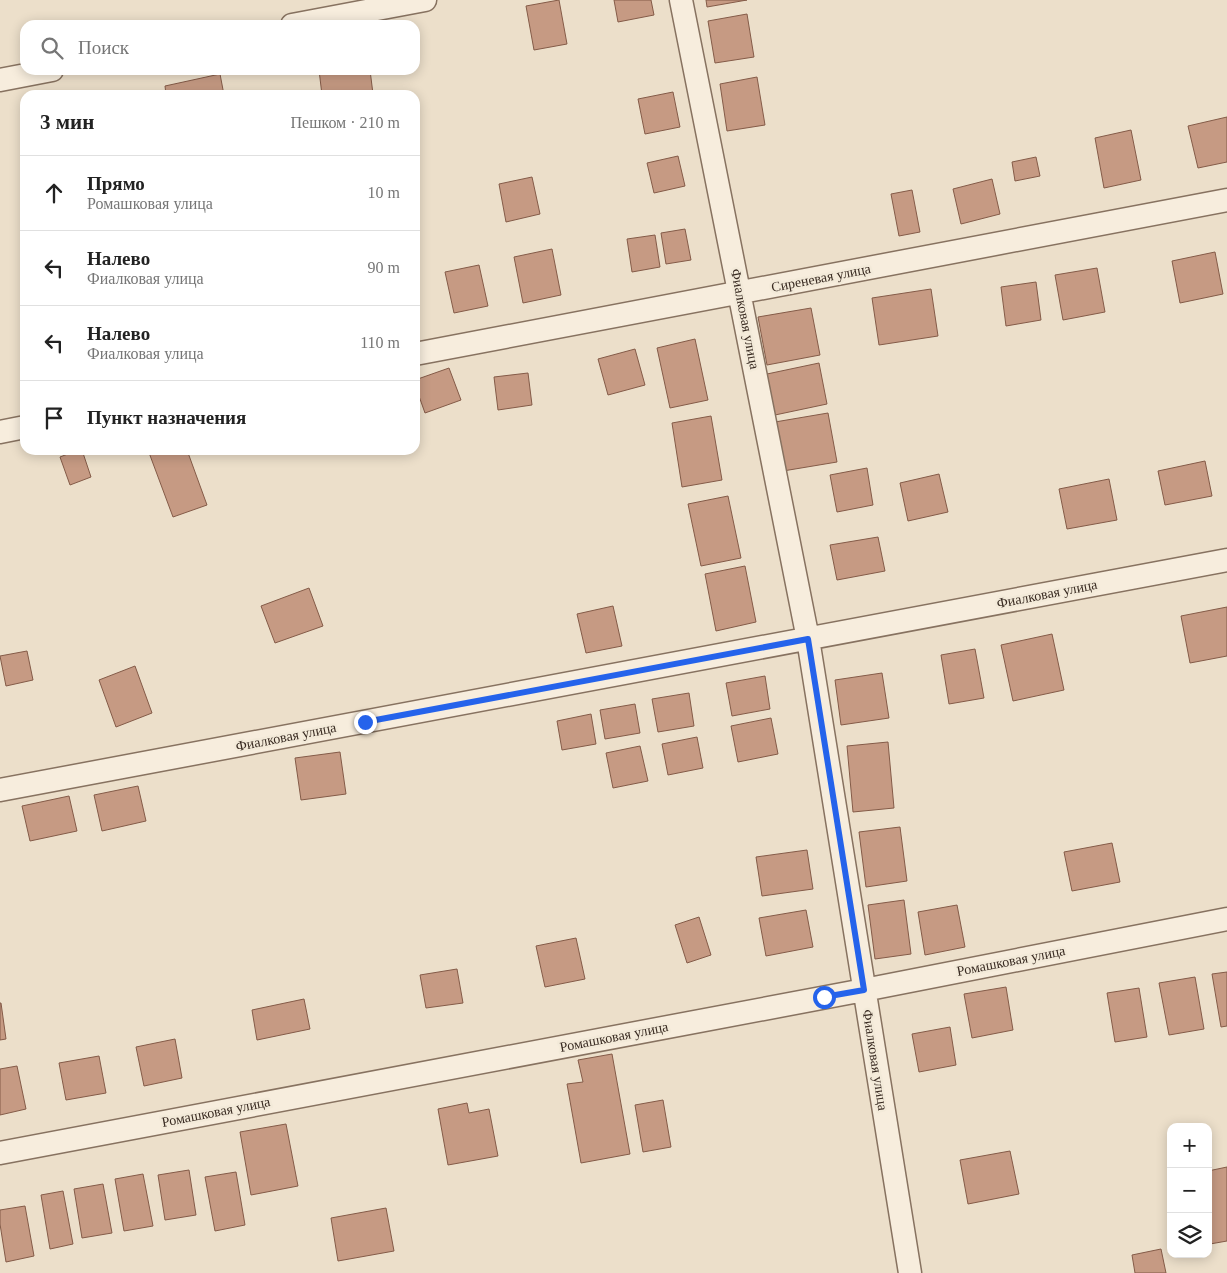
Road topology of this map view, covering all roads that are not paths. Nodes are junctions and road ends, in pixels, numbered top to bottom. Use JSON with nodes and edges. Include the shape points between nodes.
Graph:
{"nodes":[{"id":1,"x":425,"y":0,"type":"edge"},
{"id":2,"x":681,"y":0,"type":"edge"},
{"id":3,"x":319,"y":20,"type":"edge"},
{"id":4,"x":26,"y":75,"type":"edge"},
{"id":5,"x":0,"y":80,"type":"edge"},
{"id":6,"x":1227,"y":200,"type":"edge"},
{"id":7,"x":740,"y":293,"type":"junction"},
{"id":8,"x":420,"y":353,"type":"edge"},
{"id":9,"x":20,"y":428,"type":"edge"},
{"id":10,"x":0,"y":432,"type":"edge"},
{"id":11,"x":1227,"y":560,"type":"edge"},
{"id":12,"x":808,"y":639,"type":"junction"},
{"id":13,"x":0,"y":790,"type":"edge"},
{"id":14,"x":1227,"y":919,"type":"edge"},
{"id":15,"x":864,"y":990,"type":"junction"},
{"id":16,"x":0,"y":1153,"type":"edge"},
{"id":17,"x":910,"y":1273,"type":"edge"}],
"edges":[{"from":1,"to":3,"type":"street"},
{"from":2,"to":7,"type":"street","name":"Фиалковая улица"},
{"from":4,"to":5,"type":"street"},
{"from":6,"to":7,"type":"street","name":"Сиреневая улица"},
{"from":7,"to":8,"type":"street","name":"Сиреневая улица"},
{"from":7,"to":12,"type":"street","name":"Фиалковая улица"},
{"from":9,"to":10,"type":"street"},
{"from":11,"to":12,"type":"street","name":"Фиалковая улица"},
{"from":12,"to":13,"type":"street","name":"Фиалковая улица"},
{"from":12,"to":15,"type":"street","name":"Фиалковая улица"},
{"from":14,"to":15,"type":"street","name":"Ромашковая улица"},
{"from":15,"to":16,"type":"street","name":"Ромашковая улица"},
{"from":15,"to":17,"type":"street","name":"Фиалковая улица"}]}
